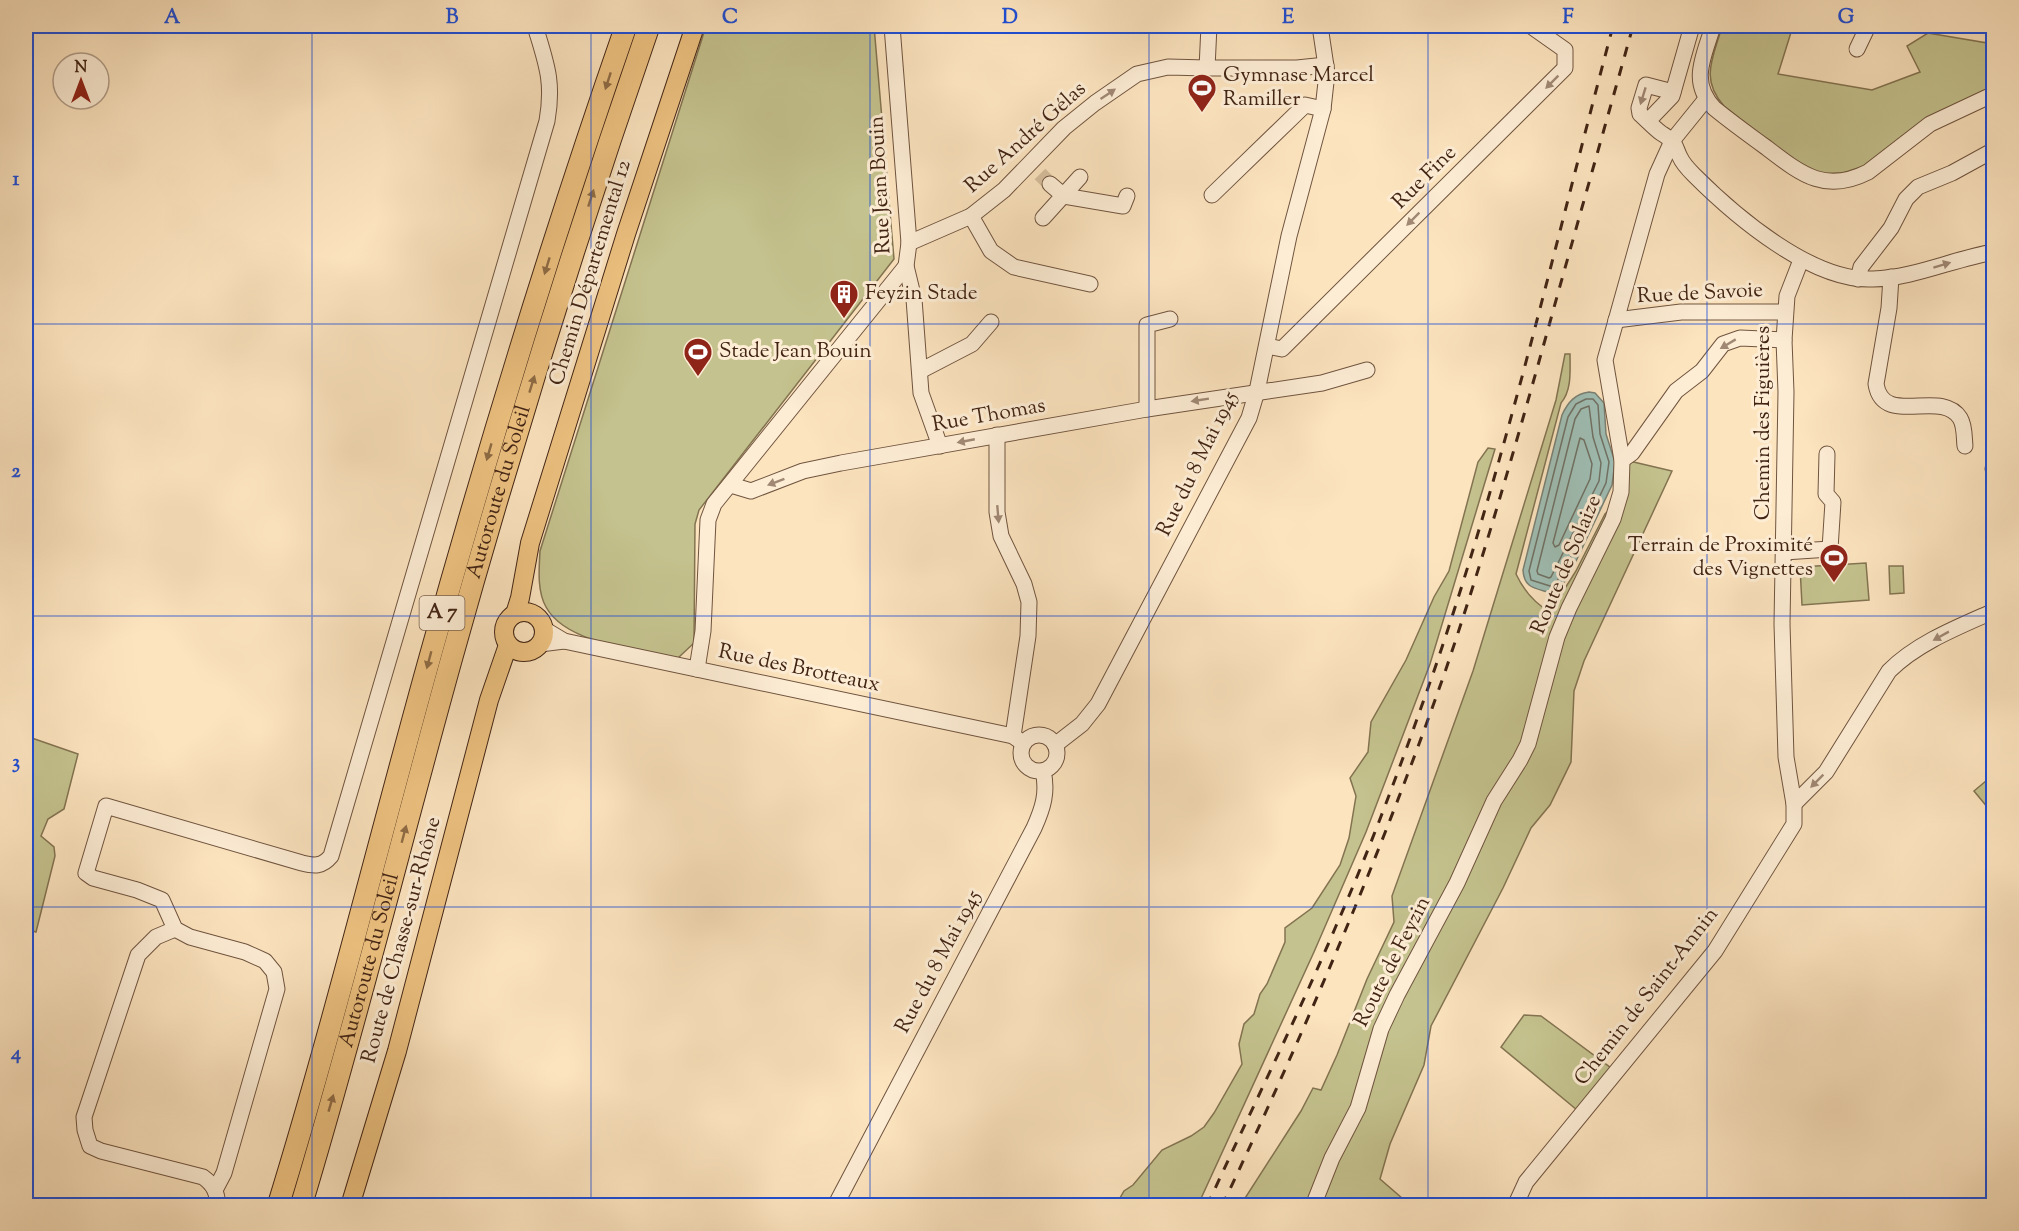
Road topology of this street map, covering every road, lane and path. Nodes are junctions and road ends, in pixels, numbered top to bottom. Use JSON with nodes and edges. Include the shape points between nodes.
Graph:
{"nodes":[{"id":1,"x":535,"y":26,"type":"edge"},
{"id":2,"x":626,"y":26,"type":"edge"},
{"id":3,"x":649,"y":26,"type":"edge"},
{"id":4,"x":695,"y":26,"type":"edge"},
{"id":5,"x":892,"y":26,"type":"edge"},
{"id":6,"x":1209,"y":26,"type":"edge"},
{"id":7,"x":1320,"y":26,"type":"edge"},
{"id":8,"x":1531,"y":26,"type":"edge"},
{"id":9,"x":1692,"y":26,"type":"edge"},
{"id":10,"x":1713,"y":26,"type":"edge"},
{"id":11,"x":1868,"y":26,"type":"edge"},
{"id":12,"x":1857,"y":49,"type":"dead end"},
{"id":13,"x":1326,"y":65,"type":"junction"},
{"id":14,"x":1207,"y":68,"type":"junction"},
{"id":15,"x":1673,"y":92,"type":"junction"},
{"id":16,"x":1994,"y":94,"type":"edge"},
{"id":17,"x":1706,"y":99,"type":"junction"},
{"id":18,"x":1323,"y":109,"type":"junction"},
{"id":19,"x":1648,"y":121,"type":"junction"},
{"id":20,"x":1672,"y":141,"type":"junction"},
{"id":21,"x":1994,"y":150,"type":"edge"},
{"id":22,"x":1040,"y":174,"type":"junction"},
{"id":23,"x":1080,"y":177,"type":"dead end"},
{"id":24,"x":1212,"y":195,"type":"dead end"},
{"id":25,"x":1064,"y":196,"type":"junction"},
{"id":26,"x":1125,"y":207,"type":"dead end"},
{"id":27,"x":971,"y":216,"type":"junction"},
{"id":28,"x":1043,"y":218,"type":"dead end"},
{"id":29,"x":909,"y":243,"type":"junction"},
{"id":30,"x":1994,"y":252,"type":"edge"},
{"id":31,"x":1801,"y":260,"type":"junction"},
{"id":32,"x":906,"y":266,"type":"junction"},
{"id":33,"x":1891,"y":277,"type":"junction"},
{"id":34,"x":1858,"y":279,"type":"junction"},
{"id":35,"x":1090,"y":284,"type":"dead end"},
{"id":36,"x":1785,"y":312,"type":"junction"},
{"id":37,"x":1170,"y":320,"type":"dead end"},
{"id":38,"x":1616,"y":320,"type":"junction"},
{"id":39,"x":991,"y":322,"type":"dead end"},
{"id":40,"x":1784,"y":340,"type":"junction"},
{"id":41,"x":1267,"y":346,"type":"junction"},
{"id":42,"x":1367,"y":370,"type":"dead end"},
{"id":43,"x":920,"y":371,"type":"junction"},
{"id":44,"x":1257,"y":391,"type":"junction"},
{"id":45,"x":1147,"y":409,"type":"junction"},
{"id":46,"x":997,"y":435,"type":"junction"},
{"id":47,"x":940,"y":446,"type":"junction"},
{"id":48,"x":1965,"y":446,"type":"dead end"},
{"id":49,"x":1827,"y":454,"type":"dead end"},
{"id":50,"x":1622,"y":460,"type":"junction"},
{"id":51,"x":732,"y":485,"type":"junction"},
{"id":52,"x":1784,"y":552,"type":"junction"},
{"id":53,"x":525,"y":571,"type":"junction"},
{"id":54,"x":1994,"y":611,"type":"edge"},
{"id":55,"x":515,"y":614,"type":"junction"},
{"id":56,"x":539,"y":629,"type":"junction"},
{"id":57,"x":515,"y":648,"type":"junction"},
{"id":58,"x":697,"y":669,"type":"junction"},
{"id":59,"x":1018,"y":740,"type":"junction"},
{"id":60,"x":1055,"y":745,"type":"junction"},
{"id":61,"x":1043,"y":771,"type":"junction"},
{"id":62,"x":1510,"y":776,"type":"joint"},
{"id":63,"x":1794,"y":804,"type":"junction"},
{"id":64,"x":175,"y":929,"type":"junction"},
{"id":65,"x":215,"y":1190,"type":"junction"},
{"id":66,"x":218,"y":1206,"type":"edge"},
{"id":67,"x":278,"y":1206,"type":"edge"},
{"id":68,"x":300,"y":1206,"type":"edge"},
{"id":69,"x":350,"y":1206,"type":"edge"},
{"id":70,"x":835,"y":1206,"type":"edge"},
{"id":71,"x":1313,"y":1206,"type":"edge"},
{"id":72,"x":1515,"y":1206,"type":"edge"}],
"edges":[{"from":1,"to":64,"type":"street","via":[[551,82],[547,121],[331,856],[324,864],[313,866],[106,806],[86,873],[162,900]]},
{"from":2,"to":67,"type":"highway","name":"Autoroute du Soleil","number":"A 7","one_way":true,"via":[[471,513]]},
{"from":68,"to":3,"type":"highway","name":"Autoroute du Soleil","number":"A 7","one_way":true,"via":[[511,454]]},
{"from":4,"to":53,"type":"main road","name":"Chemin Départemental 12","via":[[626,234],[530,543]]},
{"from":5,"to":29,"type":"street","name":"Rue Jean Bouin"},
{"from":6,"to":14,"type":"street"},
{"from":7,"to":13,"type":"street","name":"Rue du 8 Mai 1945"},
{"from":8,"to":41,"type":"street","name":"Rue Fine","one_way":true,"via":[[1565,50],[1565,68],[1282,349]]},
{"from":9,"to":15,"type":"street"},
{"from":10,"to":17,"type":"street","via":[[1699,83]]},
{"from":11,"to":12,"type":"street"},
{"from":13,"to":14,"type":"street","name":"Rue André Gélas"},
{"from":13,"to":18,"type":"street","name":"Rue du 8 Mai 1945"},
{"from":22,"to":14,"type":"street","name":"Rue André Gélas","one_way":true,"via":[[1064,128],[1137,74],[1168,67]]},
{"from":15,"to":19,"type":"street"},
{"from":15,"to":19,"type":"street","one_way":true,"via":[[1646,85],[1639,111]]},
{"from":16,"to":17,"type":"street","via":[[1930,124],[1868,172],[1832,182],[1795,170]]},
{"from":17,"to":20,"type":"street","name":"Route de Solaize"},
{"from":18,"to":24,"type":"street","via":[[1305,105]]},
{"from":18,"to":41,"type":"street","name":"Rue du 8 Mai 1945","via":[[1289,236]]},
{"from":19,"to":20,"type":"street"},
{"from":20,"to":31,"type":"street","via":[[1680,159],[1712,192]]},
{"from":20,"to":38,"type":"street","name":"Route de Solaize","via":[[1657,174]]},
{"from":21,"to":34,"type":"street","via":[[1918,187],[1861,267]]},
{"from":22,"to":25,"type":"street"},
{"from":22,"to":27,"type":"street","name":"Rue André Gélas","via":[[1004,190]]},
{"from":23,"to":25,"type":"street"},
{"from":25,"to":26,"type":"street"},
{"from":25,"to":28,"type":"street"},
{"from":27,"to":29,"type":"street","name":"Rue André Gélas"},
{"from":27,"to":35,"type":"street","via":[[991,251],[1014,267]]},
{"from":29,"to":32,"type":"street","name":"Rue Jean Bouin"},
{"from":33,"to":30,"type":"street","one_way":true},
{"from":31,"to":34,"type":"street"},
{"from":31,"to":36,"type":"street","name":"Chemin des Figuières"},
{"from":32,"to":43,"type":"street","name":"Rue Jean Bouin","via":[[914,299]]},
{"from":32,"to":51,"type":"street"},
{"from":33,"to":34,"type":"street"},
{"from":33,"to":48,"type":"street","via":[[1878,392],[1893,405],[1950,409],[1960,418]]},
{"from":36,"to":38,"type":"street","name":"Rue de Savoie","via":[[1681,312]]},
{"from":36,"to":40,"type":"street","name":"Chemin des Figuières"},
{"from":37,"to":45,"type":"street","via":[[1147,325]]},
{"from":38,"to":50,"type":"street","name":"Route de Solaize","via":[[1605,360]]},
{"from":39,"to":43,"type":"street","via":[[972,344]]},
{"from":40,"to":50,"type":"street","one_way":true,"via":[[1740,338],[1724,344],[1702,370],[1676,391],[1632,453]]},
{"from":40,"to":52,"type":"street","name":"Chemin des Figuières"},
{"from":41,"to":44,"type":"street","name":"Rue du 8 Mai 1945"},
{"from":42,"to":44,"type":"street","name":"Rue Thomas","via":[[1322,383]]},
{"from":43,"to":47,"type":"street","name":"Rue Jean Bouin","via":[[921,393]]},
{"from":44,"to":45,"type":"street","name":"Rue Thomas","one_way":true},
{"from":44,"to":60,"type":"street","name":"Rue du 8 Mai 1945","via":[[1249,418],[1098,704],[1082,724]]},
{"from":45,"to":46,"type":"street","name":"Rue Thomas"},
{"from":46,"to":47,"type":"street","name":"Rue Thomas","one_way":true},
{"from":46,"to":59,"type":"street","one_way":true,"via":[[1001,536],[1029,602]]},
{"from":47,"to":51,"type":"street","name":"Rue Thomas","one_way":true,"via":[[803,471],[751,491]]},
{"from":49,"to":52,"type":"street","via":[[1826,494],[1833,502],[1830,549]]},
{"from":50,"to":62,"type":"street","name":"Route de Solaize","via":[[1613,519],[1561,627],[1528,744]]},
{"from":51,"to":58,"type":"street","via":[[714,504],[708,520],[703,631]]},
{"from":52,"to":63,"type":"street","name":"Chemin des Figuières","via":[[1786,757]]},
{"from":53,"to":55,"type":"main road","name":"Chemin Départemental 12"},
{"from":53,"to":56,"type":"main road","name":"Chemin Départemental 12"},
{"from":54,"to":63,"type":"street","one_way":true,"via":[[1957,627],[1902,658],[1889,670],[1826,772]]},
{"from":55,"to":56,"type":"main road","via":[[528,612]]},
{"from":55,"to":57,"type":"main road","via":[[504,628],[505,640]]},
{"from":56,"to":57,"type":"main road","via":[[535,649]]},
{"from":56,"to":58,"type":"street","name":"Rue des Brotteaux","via":[[564,641]]},
{"from":57,"to":69,"type":"main road","name":"Route de Chasse-sur-Rhône","via":[[494,686],[400,1040]]},
{"from":58,"to":59,"type":"street","name":"Rue des Brotteaux"},
{"from":59,"to":60,"type":"street","via":[[1042,735]]},
{"from":59,"to":61,"type":"street","via":[[1023,763],[1031,770]]},
{"from":60,"to":61,"type":"street","via":[[1055,761]]},
{"from":61,"to":70,"type":"street","name":"Rue du 8 Mai 1945","via":[[1046,792],[1034,828]]},
{"from":62,"to":71,"type":"street","name":"Route de Feyzin","via":[[1381,1029],[1358,1108]]},
{"from":63,"to":72,"type":"street","name":"Chemin de Saint-Annin","via":[[1794,824],[1714,951],[1527,1182]]},
{"from":64,"to":65,"type":"street","via":[[265,961],[274,972],[278,989],[224,1173]]},
{"from":64,"to":65,"type":"street","via":[[156,937],[138,955],[84,1117],[85,1130],[90,1146],[203,1178]]},
{"from":65,"to":66,"type":"street"}]}
